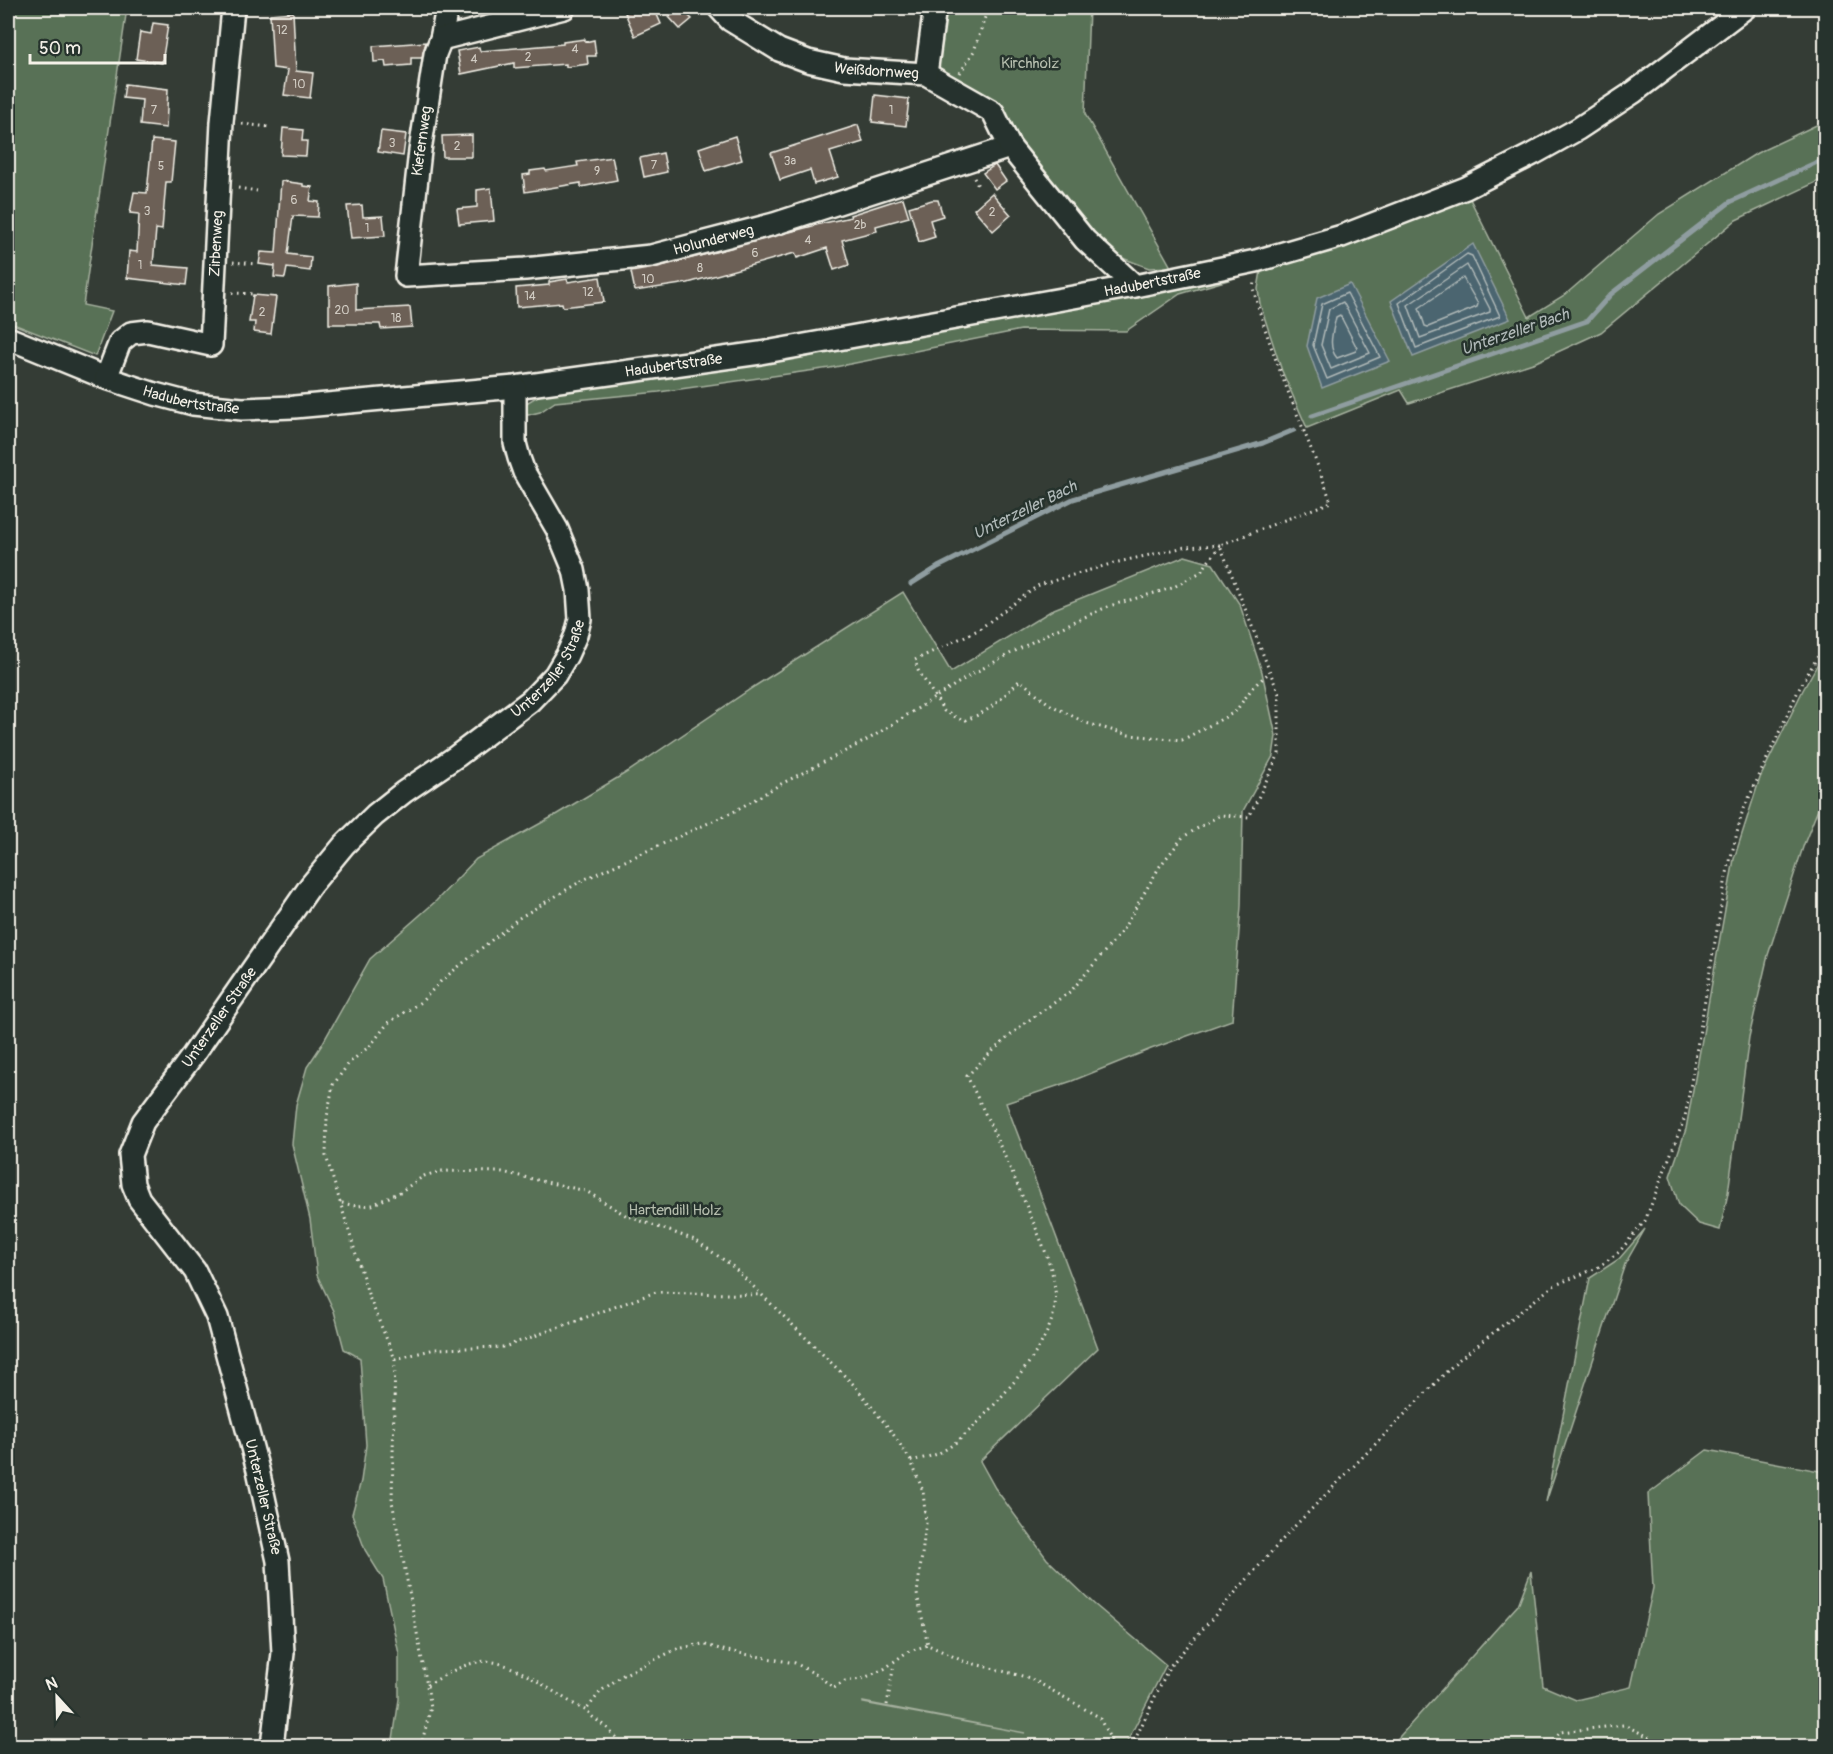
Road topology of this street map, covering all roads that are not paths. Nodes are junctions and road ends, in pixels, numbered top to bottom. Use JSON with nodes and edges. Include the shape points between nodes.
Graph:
{"nodes":[{"id":1,"x":233,"y":8,"type":"edge"},
{"id":2,"x":447,"y":8,"type":"edge"},
{"id":3,"x":564,"y":8,"type":"edge"},
{"id":4,"x":719,"y":8,"type":"edge"},
{"id":5,"x":930,"y":8,"type":"edge"},
{"id":6,"x":1745,"y":8,"type":"edge"},
{"id":7,"x":441,"y":39,"type":"junction"},
{"id":8,"x":926,"y":74,"type":"junction"},
{"id":9,"x":1010,"y":147,"type":"junction"},
{"id":10,"x":406,"y":276,"type":"joint"},
{"id":11,"x":1135,"y":286,"type":"junction"},
{"id":12,"x":8,"y":338,"type":"edge"},
{"id":13,"x":106,"y":378,"type":"junction"},
{"id":14,"x":515,"y":387,"type":"junction"},
{"id":15,"x":272,"y":1746,"type":"edge"}],
"edges":[{"from":1,"to":13,"type":"street","name":"Zirbenweg","via":[[222,122],[211,345],[148,331],[131,333],[120,342]]},
{"from":2,"to":7,"type":"street","name":"Kiefernweg"},
{"from":3,"to":7,"type":"street"},
{"from":4,"to":8,"type":"street","name":"Weißdornweg","via":[[730,20],[779,50],[808,61],[844,69]]},
{"from":5,"to":8,"type":"street","via":[[934,14]]},
{"from":6,"to":11,"type":"street","name":"Hadubertstraße","via":[[1634,92],[1551,144],[1466,188],[1342,236],[1256,261]]},
{"from":7,"to":10,"type":"street","name":"Kiefernweg","via":[[435,54],[420,151]]},
{"from":8,"to":9,"type":"street","name":"Weißdornweg","via":[[993,112]]},
{"from":9,"to":10,"type":"street","name":"Holunderweg","via":[[774,224],[651,256]]},
{"from":9,"to":11,"type":"street","name":"Weißdornweg","via":[[1085,240]]},
{"from":11,"to":14,"type":"street","name":"Hadubertstraße","via":[[760,353]]},
{"from":12,"to":13,"type":"street","name":"Hadubertstraße"},
{"from":13,"to":14,"type":"street","name":"Hadubertstraße","via":[[193,405],[242,410]]},
{"from":14,"to":15,"type":"street","name":"Unterzeller Straße","via":[[515,443],[519,458],[557,529],[578,590],[580,619],[567,655],[555,675],[530,701],[404,792],[344,845],[311,885],[143,1122],[130,1155],[139,1199],[195,1271],[217,1317],[258,1470],[278,1561],[283,1653]]}]}
